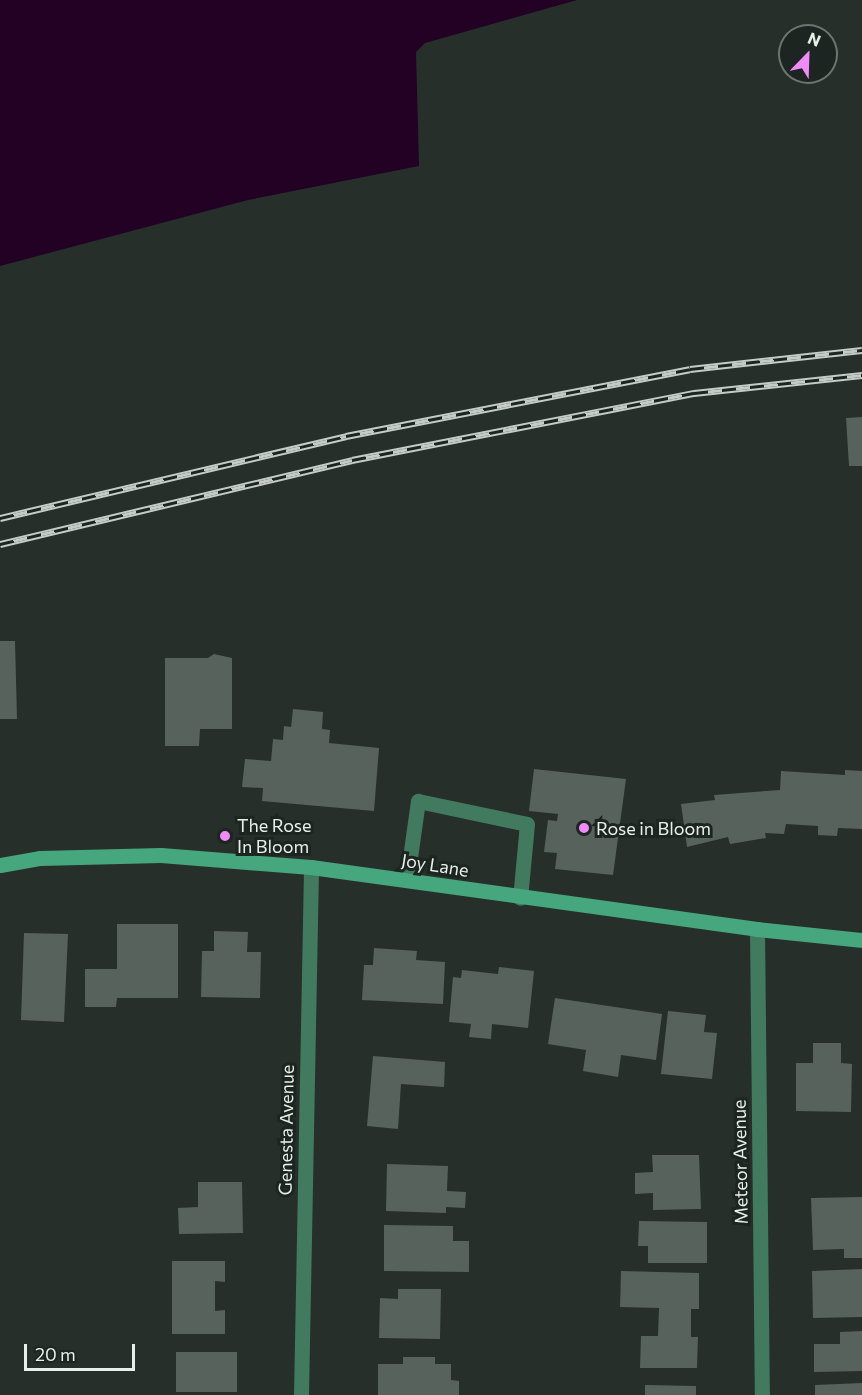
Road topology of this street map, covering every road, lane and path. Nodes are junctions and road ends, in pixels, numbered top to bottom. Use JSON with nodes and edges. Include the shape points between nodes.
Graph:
{"nodes":[{"id":1,"x":0,"y":865,"type":"edge"},
{"id":2,"x":311,"y":867,"type":"junction"},
{"id":3,"x":407,"y":879,"type":"junction"},
{"id":4,"x":520,"y":898,"type":"junction"},
{"id":5,"x":757,"y":929,"type":"junction"},
{"id":6,"x":862,"y":940,"type":"edge"},
{"id":7,"x":300,"y":1395,"type":"edge"},
{"id":8,"x":762,"y":1395,"type":"edge"}],
"edges":[{"from":1,"to":2,"type":"street","name":"Joy Lane","via":[[40,858],[161,855]]},
{"from":2,"to":3,"type":"street","name":"Joy Lane"},
{"from":2,"to":7,"type":"street","name":"Genesta Avenue"},
{"from":3,"to":4,"type":"street","name":"Joy Lane"},
{"from":3,"to":4,"type":"street","via":[[418,801],[527,824]]},
{"from":4,"to":5,"type":"street","name":"Joy Lane"},
{"from":5,"to":6,"type":"street","name":"Joy Lane"},
{"from":5,"to":8,"type":"street","name":"Meteor Avenue"}]}
